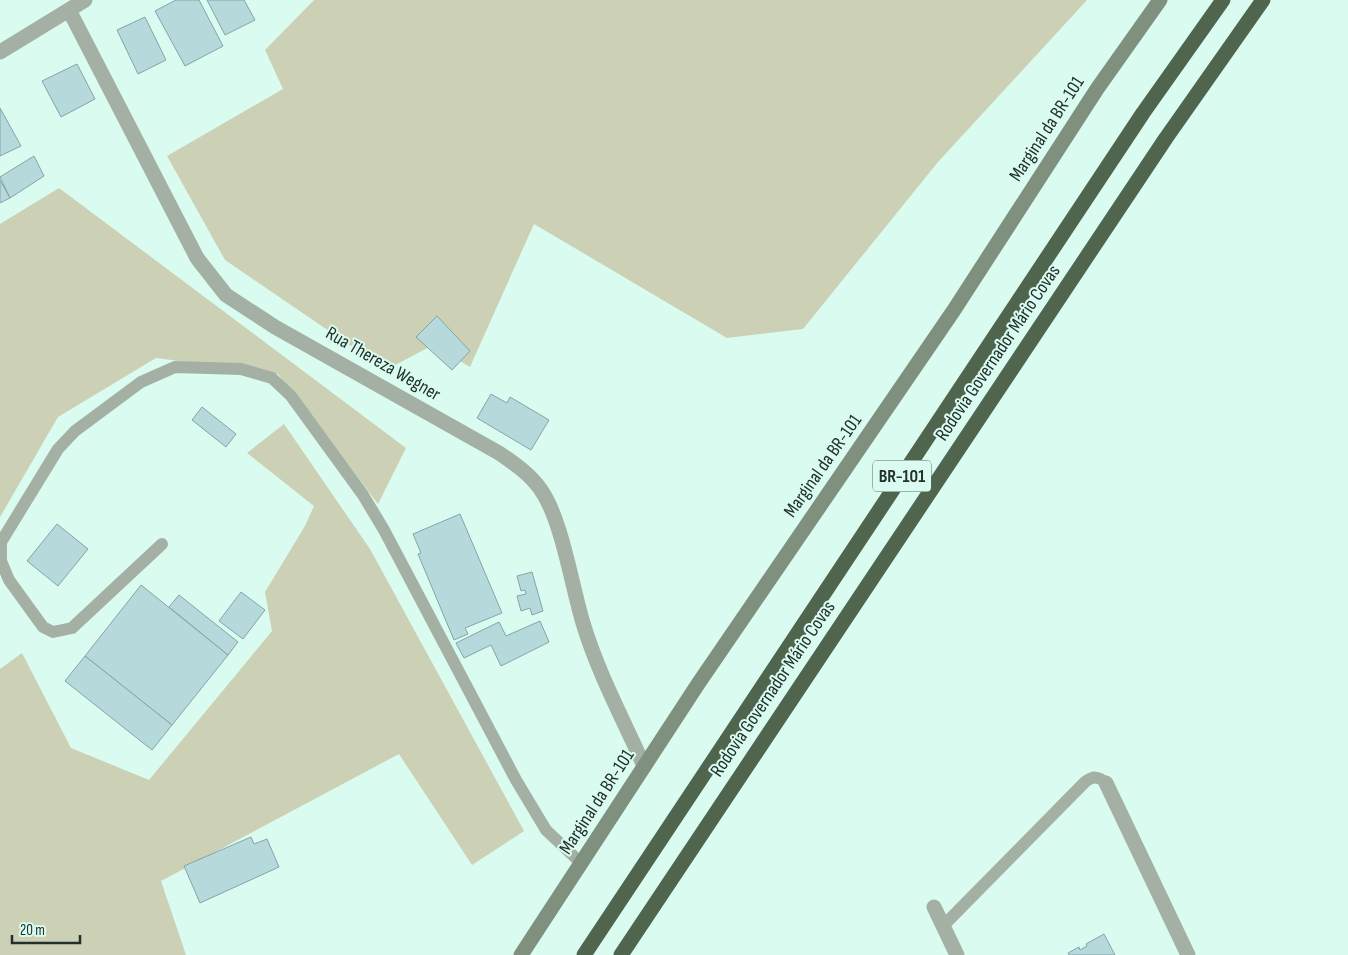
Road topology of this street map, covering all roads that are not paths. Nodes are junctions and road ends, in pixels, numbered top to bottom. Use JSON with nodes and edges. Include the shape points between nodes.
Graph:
{"nodes":[{"id":1,"x":85,"y":0,"type":"edge"},
{"id":2,"x":1160,"y":0,"type":"edge"},
{"id":3,"x":1223,"y":0,"type":"edge"},
{"id":4,"x":1263,"y":0,"type":"edge"},
{"id":5,"x":69,"y":10,"type":"junction"},
{"id":6,"x":0,"y":52,"type":"edge"},
{"id":7,"x":162,"y":544,"type":"dead end"},
{"id":8,"x":644,"y":766,"type":"junction"},
{"id":9,"x":1106,"y":783,"type":"joint"},
{"id":10,"x":582,"y":863,"type":"junction"},
{"id":11,"x":934,"y":906,"type":"dead end"},
{"id":12,"x":943,"y":926,"type":"junction"},
{"id":13,"x":521,"y":955,"type":"edge"},
{"id":14,"x":584,"y":955,"type":"edge"},
{"id":15,"x":621,"y":955,"type":"edge"},
{"id":16,"x":957,"y":955,"type":"edge"},
{"id":17,"x":1188,"y":955,"type":"edge"}],
"edges":[{"from":1,"to":5,"type":"street"},
{"from":2,"to":8,"type":"main road","name":"Marginal da BR-101","via":[[1097,89],[954,310]]},
{"from":3,"to":14,"type":"highway","name":"Rodovia Governador Mário Covas","number":"BR-101","via":[[1143,113]]},
{"from":4,"to":15,"type":"highway","name":"Rodovia Governador Mário Covas","number":"BR-101","via":[[1155,154]]},
{"from":5,"to":6,"type":"street"},
{"from":5,"to":8,"type":"street","name":"Rua Thereza Wegner","via":[[197,258],[226,295],[275,327],[499,453],[528,474],[542,491],[552,512],[597,663]]},
{"from":7,"to":10,"type":"lane","via":[[72,628],[61,632],[43,627],[10,580],[1,561],[1,542],[58,449],[75,431],[140,382],[175,367],[241,369],[272,378],[291,396],[362,495],[384,530],[516,780],[546,830]]},
{"from":8,"to":10,"type":"main road","name":"Marginal da BR-101"},
{"from":9,"to":12,"type":"lane","via":[[1092,777],[1084,782]]},
{"from":9,"to":17,"type":"street"},
{"from":10,"to":13,"type":"main road","name":"Marginal da BR-101"},
{"from":11,"to":12,"type":"street"},
{"from":12,"to":16,"type":"street"}]}
